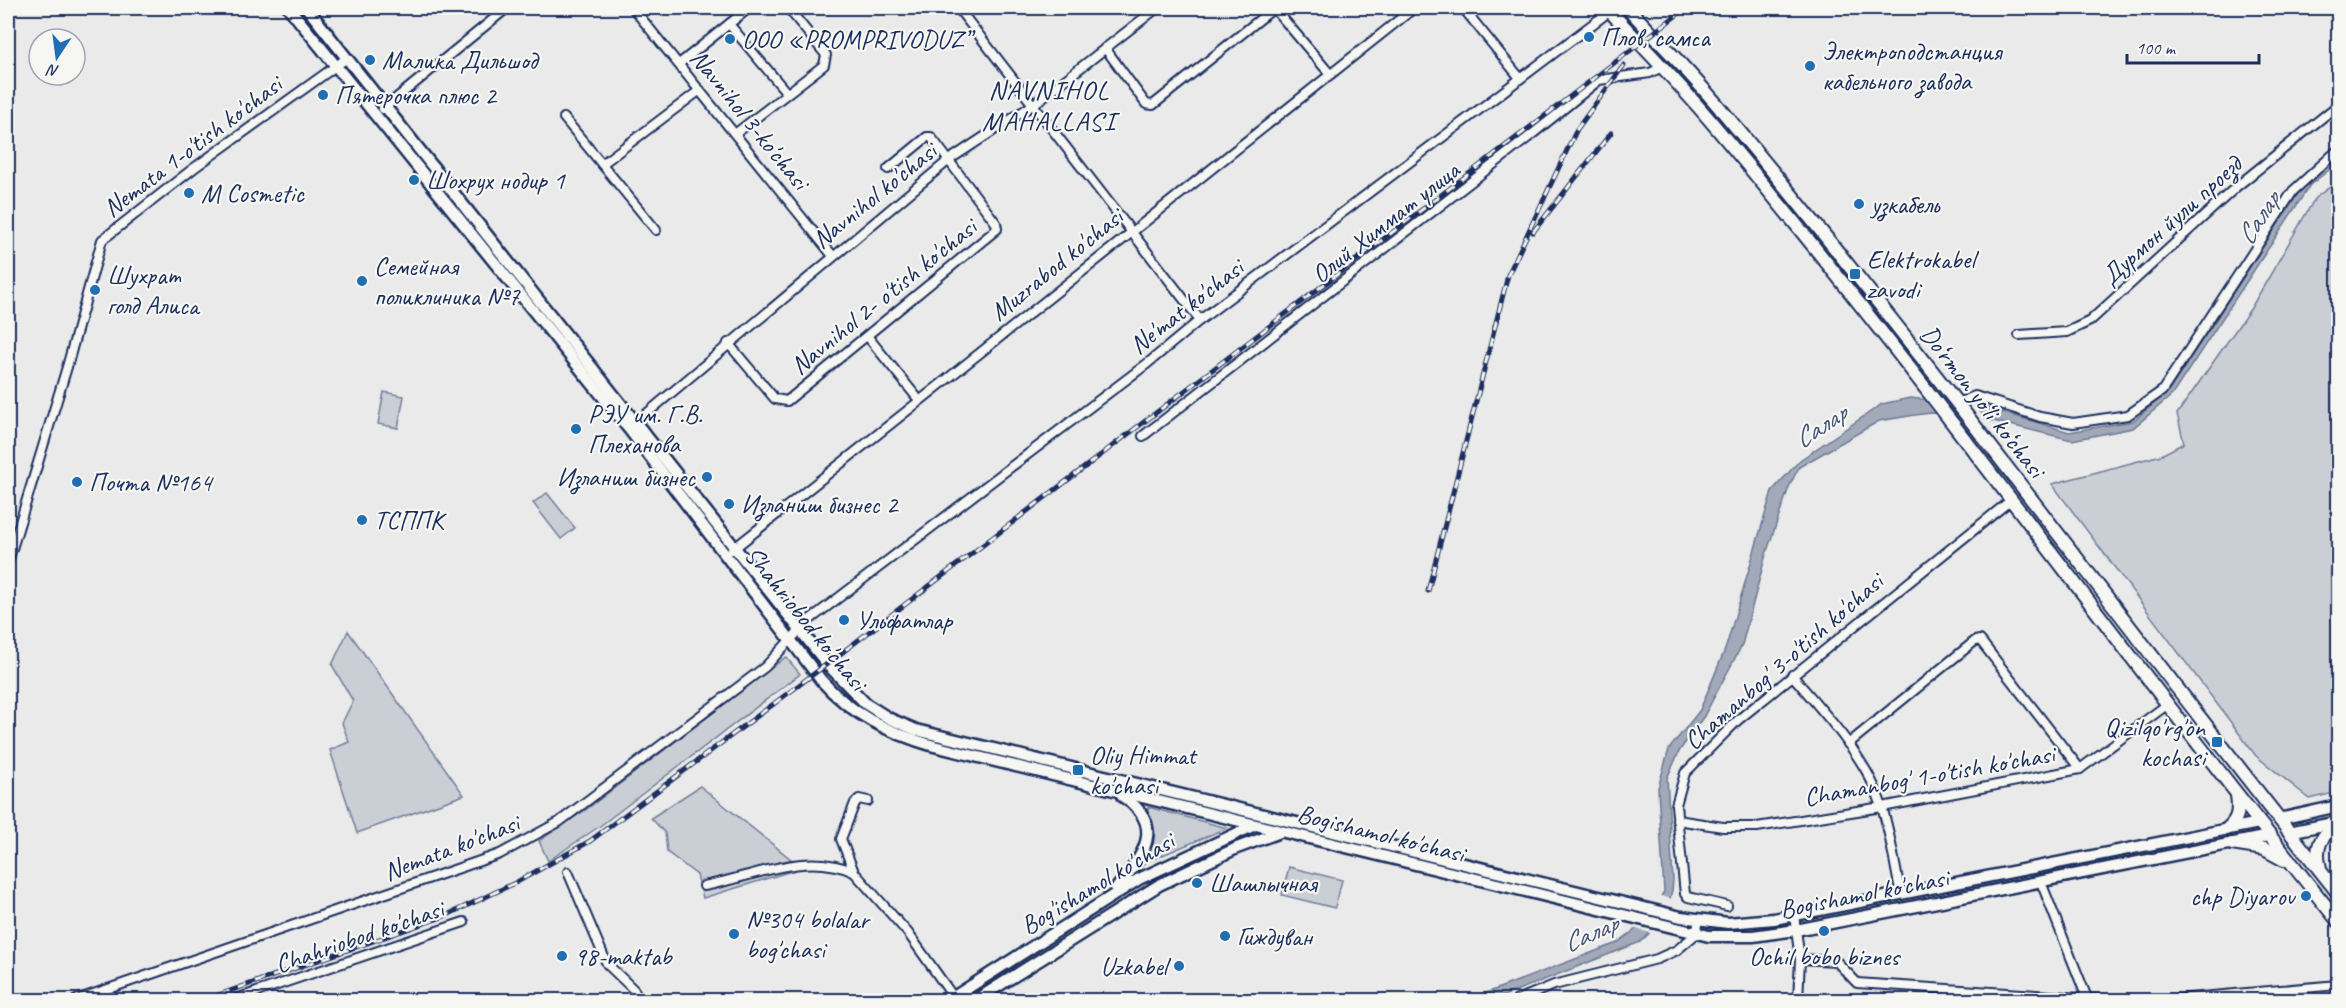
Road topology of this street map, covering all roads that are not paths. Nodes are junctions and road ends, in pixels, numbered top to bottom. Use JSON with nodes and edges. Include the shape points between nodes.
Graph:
{"nodes":[{"id":1,"x":289,"y":8,"type":"edge"},
{"id":2,"x":307,"y":8,"type":"edge"},
{"id":3,"x":507,"y":8,"type":"edge"},
{"id":4,"x":633,"y":8,"type":"edge"},
{"id":5,"x":749,"y":8,"type":"edge"},
{"id":6,"x":788,"y":8,"type":"edge"},
{"id":7,"x":958,"y":8,"type":"edge"},
{"id":8,"x":1274,"y":8,"type":"edge"},
{"id":9,"x":1414,"y":8,"type":"edge"},
{"id":10,"x":1463,"y":8,"type":"edge"},
{"id":11,"x":1151,"y":9,"type":"edge"},
{"id":12,"x":1609,"y":9,"type":"edge"},
{"id":13,"x":1635,"y":9,"type":"edge"},
{"id":14,"x":729,"y":24,"type":"junction"},
{"id":15,"x":1105,"y":48,"type":"junction"},
{"id":16,"x":347,"y":58,"type":"junction"},
{"id":17,"x":679,"y":64,"type":"junction"},
{"id":18,"x":337,"y":66,"type":"junction"},
{"id":19,"x":1662,"y":67,"type":"junction"},
{"id":20,"x":1330,"y":74,"type":"junction"},
{"id":21,"x":1520,"y":78,"type":"junction"},
{"id":22,"x":700,"y":90,"type":"junction"},
{"id":23,"x":787,"y":93,"type":"junction"},
{"id":24,"x":1034,"y":104,"type":"junction"},
{"id":25,"x":2338,"y":105,"type":"edge"},
{"id":26,"x":386,"y":106,"type":"junction"},
{"id":27,"x":375,"y":115,"type":"junction"},
{"id":28,"x":564,"y":118,"type":"dead end"},
{"id":29,"x":735,"y":134,"type":"junction"},
{"id":30,"x":2338,"y":150,"type":"edge"},
{"id":31,"x":949,"y":160,"type":"junction"},
{"id":32,"x":602,"y":164,"type":"junction"},
{"id":33,"x":888,"y":169,"type":"dead end"},
{"id":34,"x":656,"y":230,"type":"dead end"},
{"id":35,"x":1132,"y":230,"type":"junction"},
{"id":36,"x":833,"y":256,"type":"junction"},
{"id":37,"x":1200,"y":320,"type":"junction"},
{"id":38,"x":1894,"y":323,"type":"junction"},
{"id":39,"x":1882,"y":333,"type":"junction"},
{"id":40,"x":2019,"y":335,"type":"dead end"},
{"id":41,"x":868,"y":337,"type":"junction"},
{"id":42,"x":728,"y":344,"type":"junction"},
{"id":43,"x":919,"y":400,"type":"junction"},
{"id":44,"x":1958,"y":403,"type":"junction"},
{"id":45,"x":633,"y":426,"type":"junction"},
{"id":46,"x":1143,"y":435,"type":"dead end"},
{"id":47,"x":2011,"y":500,"type":"junction"},
{"id":48,"x":735,"y":547,"type":"junction"},
{"id":49,"x":726,"y":555,"type":"junction"},
{"id":50,"x":8,"y":562,"type":"edge"},
{"id":51,"x":800,"y":629,"type":"junction"},
{"id":52,"x":790,"y":639,"type":"junction"},
{"id":53,"x":1792,"y":675,"type":"junction"},
{"id":54,"x":2168,"y":704,"type":"junction"},
{"id":55,"x":1848,"y":744,"type":"junction"},
{"id":56,"x":2080,"y":769,"type":"junction"},
{"id":57,"x":1109,"y":790,"type":"junction"},
{"id":58,"x":2236,"y":794,"type":"junction"},
{"id":59,"x":868,"y":801,"type":"dead end"},
{"id":60,"x":1216,"y":804,"type":"junction"},
{"id":61,"x":2338,"y":806,"type":"edge"},
{"id":62,"x":1882,"y":807,"type":"junction"},
{"id":63,"x":1213,"y":815,"type":"junction"},
{"id":64,"x":1275,"y":818,"type":"junction"},
{"id":65,"x":2279,"y":819,"type":"junction"},
{"id":66,"x":1677,"y":820,"type":"junction"},
{"id":67,"x":2259,"y":823,"type":"junction"},
{"id":68,"x":2338,"y":823,"type":"edge"},
{"id":69,"x":1254,"y":825,"type":"junction"},
{"id":70,"x":2227,"y":829,"type":"junction"},
{"id":71,"x":1280,"y":832,"type":"junction"},
{"id":72,"x":2289,"y":832,"type":"junction"},
{"id":73,"x":2270,"y":836,"type":"junction"},
{"id":74,"x":1382,"y":844,"type":"junction"},
{"id":75,"x":2232,"y":844,"type":"junction"},
{"id":76,"x":1379,"y":856,"type":"junction"},
{"id":77,"x":2294,"y":867,"type":"junction"},
{"id":78,"x":568,"y":872,"type":"dead end"},
{"id":79,"x":854,"y":872,"type":"junction"},
{"id":80,"x":2321,"y":872,"type":"junction"},
{"id":81,"x":2041,"y":882,"type":"junction"},
{"id":82,"x":704,"y":886,"type":"dead end"},
{"id":83,"x":2338,"y":893,"type":"edge"},
{"id":84,"x":1901,"y":894,"type":"junction"},
{"id":85,"x":1112,"y":895,"type":"junction"},
{"id":86,"x":1727,"y":906,"type":"dead end"},
{"id":87,"x":1794,"y":915,"type":"junction"},
{"id":88,"x":1699,"y":920,"type":"junction"},
{"id":89,"x":2338,"y":921,"type":"edge"},
{"id":90,"x":464,"y":922,"type":"dead end"},
{"id":91,"x":1796,"y":930,"type":"junction"},
{"id":92,"x":1696,"y":934,"type":"junction"},
{"id":93,"x":1038,"y":943,"type":"junction"},
{"id":94,"x":1046,"y":956,"type":"junction"},
{"id":95,"x":1800,"y":958,"type":"junction"},
{"id":96,"x":2338,"y":985,"type":"edge"},
{"id":97,"x":952,"y":999,"type":"edge"},
{"id":98,"x":2087,"y":999,"type":"junction"},
{"id":99,"x":76,"y":1000,"type":"edge"},
{"id":100,"x":233,"y":1000,"type":"edge"},
{"id":101,"x":638,"y":1000,"type":"edge"},
{"id":102,"x":976,"y":1000,"type":"edge"},
{"id":103,"x":1517,"y":1000,"type":"edge"},
{"id":104,"x":1798,"y":1000,"type":"edge"},
{"id":105,"x":2110,"y":1000,"type":"edge"},
{"id":106,"x":2166,"y":1000,"type":"edge"}],
"edges":[{"from":1,"to":18,"type":"main road","name":"Shahriobod ko'chasi"},
{"from":2,"to":16,"type":"main road","name":"Shahriobod ko'chasi"},
{"from":3,"to":26,"type":"street"},
{"from":4,"to":17,"type":"street","name":"Navnihol 3-ko'chasi"},
{"from":5,"to":14,"type":"street"},
{"from":6,"to":23,"type":"street","via":[[826,60]]},
{"from":7,"to":24,"type":"street"},
{"from":8,"to":15,"type":"street","via":[[1153,105],[1146,104]]},
{"from":8,"to":20,"type":"street"},
{"from":9,"to":20,"type":"street","name":"Muzrabod ko'chasi"},
{"from":10,"to":21,"type":"street"},
{"from":11,"to":15,"type":"street","name":"Navnihol ko'chasi"},
{"from":12,"to":19,"type":"main road","name":"Do‘rmon yo‘li ko‘chasi"},
{"from":12,"to":21,"type":"street","name":"Ne'mat ko'chasi"},
{"from":13,"to":38,"type":"main road","name":"Do‘rmon yo‘li ko‘chasi","via":[[1724,112]]},
{"from":14,"to":17,"type":"street"},
{"from":14,"to":23,"type":"street"},
{"from":15,"to":24,"type":"street","name":"Navnihol ko'chasi"},
{"from":16,"to":18,"type":"street","name":"Nemata 1-o'tish ko'chasi"},
{"from":16,"to":26,"type":"main road","name":"Shahriobod ko'chasi"},
{"from":17,"to":22,"type":"street","name":"Navnihol 3-ko'chasi"},
{"from":18,"to":27,"type":"main road","name":"Shahriobod ko'chasi"},
{"from":18,"to":50,"type":"street","name":"Nemata 1-o'tish ko'chasi","via":[[194,168],[102,240]]},
{"from":19,"to":39,"type":"main road","name":"Do‘rmon yo‘li ko‘chasi","via":[[1714,124]]},
{"from":19,"to":46,"type":"street","name":"Олий Химмат улица","via":[[1650,73],[1599,80]]},
{"from":20,"to":35,"type":"street","name":"Muzrabod ko'chasi"},
{"from":21,"to":37,"type":"street","name":"Ne'mat ko'chasi"},
{"from":22,"to":29,"type":"street","name":"Navnihol 3-ko'chasi"},
{"from":22,"to":32,"type":"street"},
{"from":23,"to":29,"type":"street"},
{"from":24,"to":31,"type":"street","name":"Navnihol ko'chasi"},
{"from":24,"to":35,"type":"street"},
{"from":25,"to":40,"type":"street","name":"Дурмон йули проезд","via":[[2236,187],[2090,321],[2067,332]]},
{"from":26,"to":27,"type":"street"},
{"from":26,"to":45,"type":"main road","name":"Shahriobod ko'chasi"},
{"from":27,"to":45,"type":"main road","name":"Shahriobod ko'chasi"},
{"from":28,"to":32,"type":"street"},
{"from":29,"to":36,"type":"street","name":"Navnihol 3-ko'chasi"},
{"from":30,"to":44,"type":"street","via":[[2293,191],[2162,391],[2128,415],[2073,423],[1975,396]]},
{"from":31,"to":33,"type":"street","name":"Navnihol 2- o'tish ko'chasi","via":[[927,137]]},
{"from":31,"to":36,"type":"street","name":"Navnihol ko'chasi"},
{"from":31,"to":41,"type":"street","name":"Navnihol 2- o'tish ko'chasi","via":[[997,229]]},
{"from":32,"to":34,"type":"street"},
{"from":35,"to":37,"type":"street"},
{"from":35,"to":43,"type":"street","name":"Muzrabod ko'chasi"},
{"from":36,"to":42,"type":"street","name":"Navnihol ko'chasi"},
{"from":37,"to":51,"type":"street","name":"Ne'mat ko'chasi"},
{"from":38,"to":39,"type":"main road"},
{"from":38,"to":44,"type":"main road","name":"Do‘rmon yo‘li ko‘chasi"},
{"from":39,"to":47,"type":"main road","name":"Do‘rmon yo‘li ko‘chasi"},
{"from":41,"to":42,"type":"street","name":"Navnihol 2- o'tish ko'chasi","via":[[780,402]]},
{"from":41,"to":43,"type":"street"},
{"from":42,"to":45,"type":"street","name":"Navnihol ko'chasi"},
{"from":43,"to":48,"type":"street","name":"Muzrabod ko'chasi"},
{"from":44,"to":65,"type":"main road","name":"Do‘rmon yo‘li ko‘chasi"},
{"from":45,"to":48,"type":"main road","name":"Shahriobod ko'chasi"},
{"from":45,"to":49,"type":"main road","name":"Shahriobod ko'chasi"},
{"from":47,"to":53,"type":"street","name":"Chamanbog' 3-o'tish ko'chasi"},
{"from":47,"to":54,"type":"main road","name":"Do‘rmon yo‘li ko‘chasi"},
{"from":48,"to":49,"type":"street","name":"Muzrabod ko'chasi"},
{"from":48,"to":51,"type":"main road","name":"Shahriobod ko'chasi"},
{"from":49,"to":52,"type":"main road","name":"Shahriobod ko'chasi"},
{"from":51,"to":52,"type":"street","name":"Ne'mat ko'chasi"},
{"from":51,"to":60,"type":"main road","name":"Shahriobod ko'chasi","via":[[855,694],[899,723]]},
{"from":52,"to":57,"type":"main road","name":"Shahriobod ko'chasi","via":[[841,701],[878,725],[934,746]]},
{"from":52,"to":99,"type":"street","name":"Nemata ko'chasi","via":[[765,667],[527,842],[366,902]]},
{"from":53,"to":55,"type":"street"},
{"from":53,"to":66,"type":"street","name":"Chamanbog' 3-o'tish ko'chasi","via":[[1738,720],[1685,773],[1676,805]]},
{"from":54,"to":56,"type":"street","name":"Chamanbog' 1-o'tish ko'chasi"},
{"from":54,"to":58,"type":"main road","name":"Do‘rmon yo‘li ko‘chasi"},
{"from":55,"to":56,"type":"street","via":[[1980,640]]},
{"from":55,"to":62,"type":"street"},
{"from":56,"to":62,"type":"street","name":"Chamanbog' 1-o'tish ko'chasi"},
{"from":57,"to":63,"type":"main road","name":"Shahriobod ko'chasi"},
{"from":57,"to":85,"type":"main road","via":[[1138,808],[1148,835],[1141,859]]},
{"from":58,"to":67,"type":"main road","name":"Do‘rmon yo‘li ko‘chasi"},
{"from":58,"to":70,"type":"main road","via":[[2238,814]]},
{"from":59,"to":79,"type":"street","via":[[855,802],[842,838]]},
{"from":60,"to":63,"type":"main road"},
{"from":60,"to":64,"type":"main road","name":"Shahriobod ko'chasi"},
{"from":61,"to":65,"type":"main road","name":"Bogishamol ko'chasi"},
{"from":62,"to":66,"type":"street","name":"Chamanbog' 1-o'tish ko'chasi","via":[[1757,827]]},
{"from":62,"to":84,"type":"street"},
{"from":63,"to":69,"type":"main road","name":"Shahriobod ko'chasi"},
{"from":64,"to":69,"type":"main road","name":"Bog'ishamol ko'chasi"},
{"from":64,"to":71,"type":"main road","name":"Bogishamol ko'chasi"},
{"from":64,"to":74,"type":"main road","name":"Bogishamol ko'chasi"},
{"from":65,"to":67,"type":"main road","name":"Bogishamol ko'chasi"},
{"from":65,"to":72,"type":"main road","name":"Do‘rmon yo‘li ko‘chasi"},
{"from":66,"to":86,"type":"street","name":"Chamanbog' 3-o'tish ko'chasi","via":[[1685,894]]},
{"from":67,"to":70,"type":"main road","name":"Bogishamol ko'chasi"},
{"from":67,"to":73,"type":"main road","name":"Do‘rmon yo‘li ko‘chasi"},
{"from":68,"to":72,"type":"main road","name":"Bogishamol ko'chasi"},
{"from":68,"to":80,"type":"main road","via":[[2318,846]]},
{"from":69,"to":71,"type":"main road","name":"Shahriobod ko'chasi"},
{"from":69,"to":85,"type":"main road","name":"Bog'ishamol ko'chasi","via":[[1167,864]]},
{"from":70,"to":84,"type":"main road","name":"Bogishamol ko'chasi"},
{"from":71,"to":76,"type":"main road","name":"Bogishamol ko'chasi"},
{"from":71,"to":94,"type":"main road","name":"Bog'ishamol ko'chasi","via":[[1179,874]]},
{"from":72,"to":73,"type":"main road","name":"Bogishamol ko'chasi"},
{"from":72,"to":80,"type":"main road","name":"Do‘rmon yo‘li ko‘chasi"},
{"from":73,"to":75,"type":"main road","name":"Bogishamol ko'chasi"},
{"from":73,"to":77,"type":"main road","name":"Do‘rmon yo‘li ko‘chasi"},
{"from":74,"to":76,"type":"main road"},
{"from":74,"to":88,"type":"main road","name":"Bogishamol ko'chasi"},
{"from":75,"to":77,"type":"main road","via":[[2264,849]]},
{"from":75,"to":81,"type":"main road","name":"Bogishamol ko'chasi"},
{"from":76,"to":92,"type":"main road","name":"Bogishamol ko'chasi"},
{"from":77,"to":89,"type":"main road","name":"Do‘rmon yo‘li ko‘chasi"},
{"from":78,"to":101,"type":"street","via":[[607,964],[634,990]]},
{"from":79,"to":82,"type":"street","via":[[814,863]]},
{"from":79,"to":97,"type":"street","via":[[908,933]]},
{"from":80,"to":83,"type":"main road","name":"Do‘rmon yo‘li ko‘chasi"},
{"from":81,"to":91,"type":"main road","name":"Bogishamol ko'chasi"},
{"from":81,"to":98,"type":"street"},
{"from":84,"to":87,"type":"main road","name":"Bogishamol ko'chasi"},
{"from":85,"to":93,"type":"main road","name":"Bog'ishamol ko'chasi"},
{"from":87,"to":88,"type":"main road","name":"Bogishamol ko'chasi","via":[[1743,922]]},
{"from":87,"to":91,"type":"street"},
{"from":88,"to":92,"type":"street"},
{"from":90,"to":100,"type":"street","name":"Chahriobod ko'chasi"},
{"from":91,"to":92,"type":"main road","name":"Bogishamol ko'chasi","via":[[1741,936]]},
{"from":91,"to":95,"type":"street"},
{"from":92,"to":103,"type":"street","via":[[1677,950],[1657,959],[1554,985]]},
{"from":93,"to":94,"type":"main road"},
{"from":93,"to":97,"type":"main road","name":"Bog'ishamol ko'chasi"},
{"from":94,"to":102,"type":"main road","name":"Bog'ishamol ko'chasi"},
{"from":95,"to":98,"type":"street","via":[[1836,961],[1857,982]]},
{"from":95,"to":104,"type":"street"},
{"from":96,"to":106,"type":"street"},
{"from":98,"to":105,"type":"street"}]}
